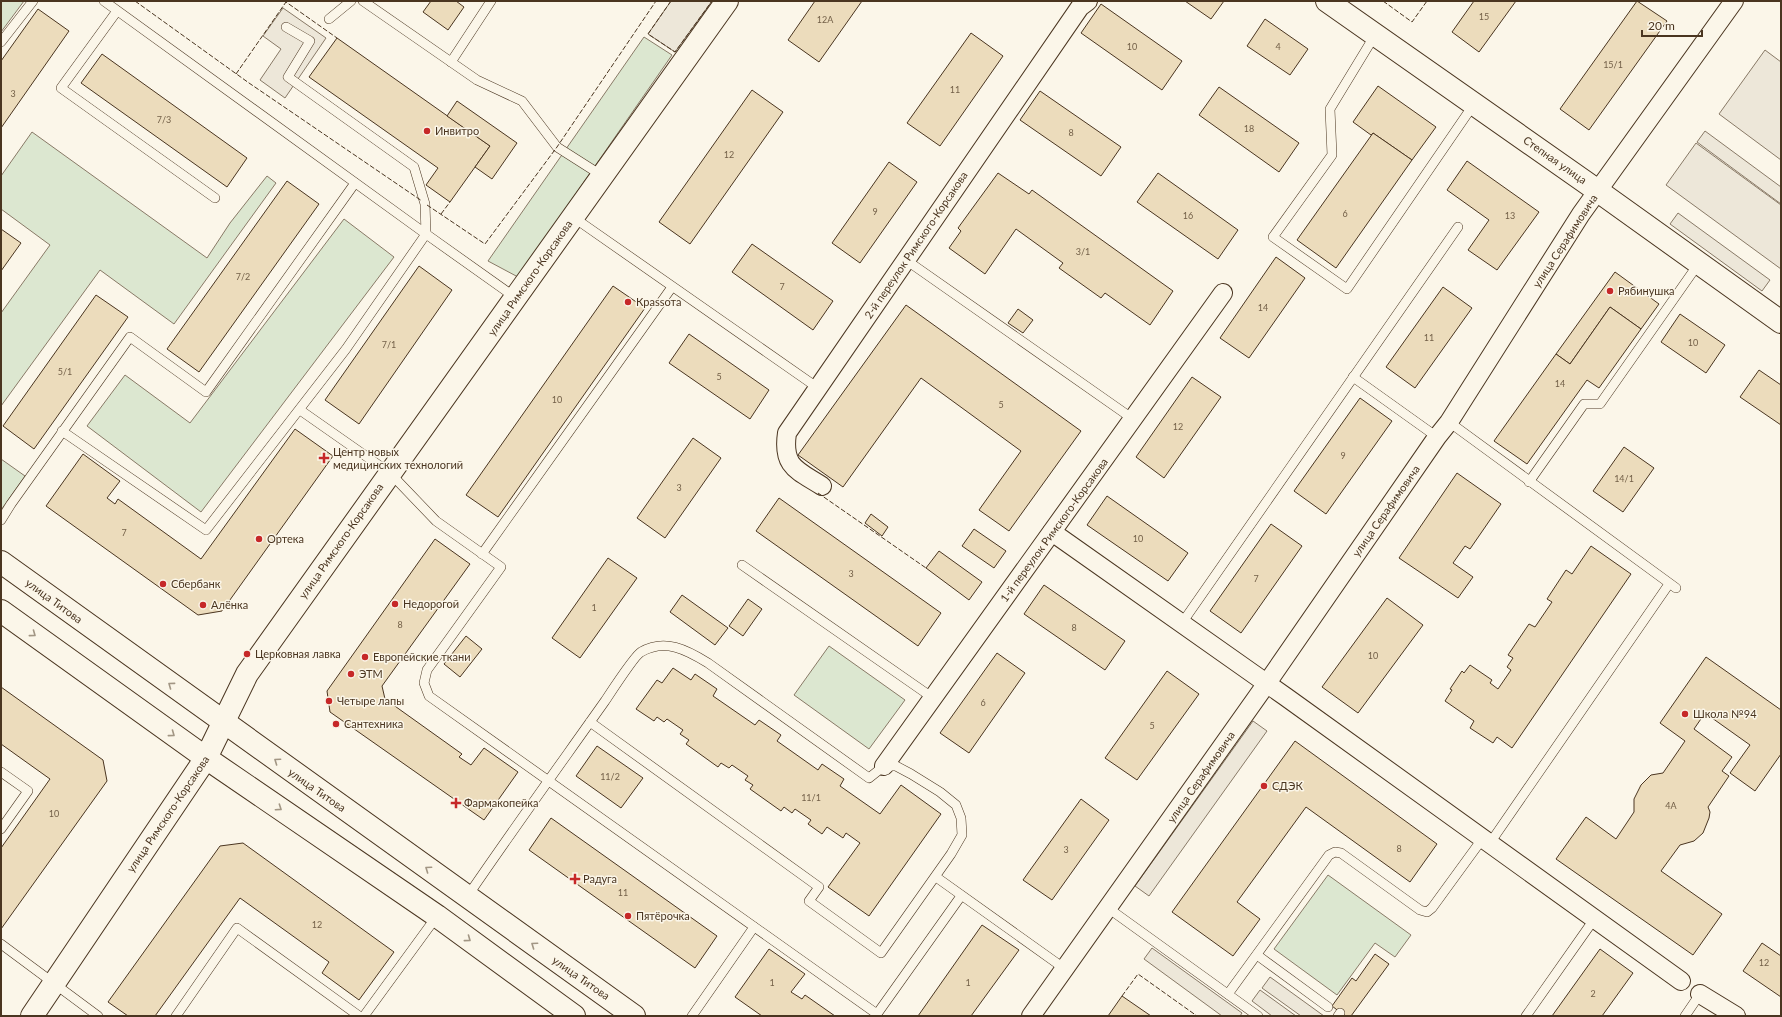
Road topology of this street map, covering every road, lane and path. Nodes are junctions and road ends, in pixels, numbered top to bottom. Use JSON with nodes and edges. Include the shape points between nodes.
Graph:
{"nodes":[{"id":1,"x":33,"y":1,"type":"edge"},
{"id":2,"x":104,"y":1,"type":"edge"},
{"id":3,"x":352,"y":1,"type":"edge"},
{"id":4,"x":363,"y":1,"type":"edge"},
{"id":5,"x":491,"y":1,"type":"edge"},
{"id":6,"x":727,"y":1,"type":"edge"},
{"id":7,"x":1088,"y":1,"type":"edge"},
{"id":8,"x":1327,"y":1,"type":"edge"},
{"id":9,"x":1734,"y":1,"type":"edge"},
{"id":10,"x":117,"y":10,"type":"junction"},
{"id":11,"x":329,"y":19,"type":"dead end"},
{"id":12,"x":286,"y":27,"type":"dead end"},
{"id":13,"x":1375,"y":35,"type":"junction"},
{"id":14,"x":1,"y":42,"type":"edge"},
{"id":15,"x":451,"y":62,"type":"junction"},
{"id":16,"x":1474,"y":104,"type":"junction"},
{"id":17,"x":601,"y":175,"type":"junction"},
{"id":18,"x":355,"y":183,"type":"junction"},
{"id":19,"x":1598,"y":191,"type":"junction"},
{"id":20,"x":215,"y":198,"type":"dead end"},
{"id":21,"x":573,"y":217,"type":"junction"},
{"id":22,"x":1458,"y":227,"type":"dead end"},
{"id":23,"x":426,"y":234,"type":"junction"},
{"id":24,"x":906,"y":260,"type":"junction"},
{"id":25,"x":1699,"y":263,"type":"junction"},
{"id":26,"x":672,"y":287,"type":"junction"},
{"id":27,"x":1223,"y":293,"type":"dead end"},
{"id":28,"x":516,"y":298,"type":"junction"},
{"id":29,"x":1781,"y":322,"type":"edge"},
{"id":30,"x":1353,"y":377,"type":"junction"},
{"id":31,"x":818,"y":388,"type":"junction"},
{"id":32,"x":300,"y":410,"type":"junction"},
{"id":33,"x":1133,"y":419,"type":"junction"},
{"id":34,"x":1449,"y":422,"type":"junction"},
{"id":35,"x":62,"y":431,"type":"junction"},
{"id":36,"x":1437,"y":437,"type":"junction"},
{"id":37,"x":390,"y":473,"type":"junction"},
{"id":38,"x":1529,"y":482,"type":"junction"},
{"id":39,"x":822,"y":486,"type":"dead end"},
{"id":40,"x":1,"y":520,"type":"edge"},
{"id":41,"x":1052,"y":532,"type":"junction"},
{"id":42,"x":482,"y":554,"type":"junction"},
{"id":43,"x":1,"y":562,"type":"edge"},
{"id":44,"x":742,"y":566,"type":"dead end"},
{"id":45,"x":1,"y":611,"type":"edge"},
{"id":46,"x":1182,"y":623,"type":"junction"},
{"id":47,"x":1267,"y":683,"type":"junction"},
{"id":48,"x":934,"y":698,"type":"junction"},
{"id":49,"x":590,"y":722,"type":"junction"},
{"id":50,"x":223,"y":723,"type":"junction"},
{"id":51,"x":206,"y":758,"type":"junction"},
{"id":52,"x":884,"y":766,"type":"junction"},
{"id":53,"x":1,"y":772,"type":"edge"},
{"id":54,"x":548,"y":780,"type":"junction"},
{"id":55,"x":1,"y":828,"type":"edge"},
{"id":56,"x":1486,"y":840,"type":"junction"},
{"id":57,"x":936,"y":877,"type":"junction"},
{"id":58,"x":961,"y":896,"type":"junction"},
{"id":59,"x":467,"y":897,"type":"junction"},
{"id":60,"x":1108,"y":908,"type":"junction"},
{"id":61,"x":437,"y":916,"type":"junction"},
{"id":62,"x":1595,"y":918,"type":"junction"},
{"id":63,"x":754,"y":927,"type":"junction"},
{"id":64,"x":1,"y":944,"type":"edge"},
{"id":65,"x":1257,"y":955,"type":"junction"},
{"id":66,"x":1064,"y":969,"type":"junction"},
{"id":67,"x":1681,"y":981,"type":"dead end"},
{"id":68,"x":54,"y":983,"type":"junction"},
{"id":69,"x":1228,"y":994,"type":"junction"},
{"id":70,"x":1700,"y":994,"type":"joint"},
{"id":71,"x":1328,"y":1007,"type":"dead end"},
{"id":72,"x":1255,"y":1015,"type":"edge"},
{"id":73,"x":32,"y":1016,"type":"edge"},
{"id":74,"x":98,"y":1016,"type":"edge"},
{"id":75,"x":176,"y":1016,"type":"edge"},
{"id":76,"x":359,"y":1016,"type":"edge"},
{"id":77,"x":364,"y":1016,"type":"edge"},
{"id":78,"x":574,"y":1016,"type":"edge"},
{"id":79,"x":634,"y":1016,"type":"edge"},
{"id":80,"x":692,"y":1016,"type":"edge"},
{"id":81,"x":1031,"y":1016,"type":"edge"},
{"id":82,"x":1526,"y":1016,"type":"edge"},
{"id":83,"x":1685,"y":1016,"type":"edge"},
{"id":84,"x":1736,"y":1016,"type":"edge"}],
"edges":[{"from":1,"to":14,"type":"lane"},
{"from":2,"to":10,"type":"lane"},
{"from":3,"to":11,"type":"lane"},
{"from":4,"to":15,"type":"lane"},
{"from":5,"to":15,"type":"lane"},
{"from":6,"to":17,"type":"street","name":"улица Римского-Корсакова"},
{"from":7,"to":24,"type":"street","name":"2-й переулок Римского-Корсакова","via":[[1080,7]]},
{"from":8,"to":13,"type":"street","name":"Степная улица"},
{"from":9,"to":19,"type":"street","name":"улица Серафимовича"},
{"from":10,"to":18,"type":"lane"},
{"from":10,"to":20,"type":"lane","via":[[61,88]]},
{"from":12,"to":23,"type":"lane","via":[[310,41],[288,77],[414,167],[426,204]]},
{"from":13,"to":16,"type":"street","name":"Степная улица"},
{"from":13,"to":16,"type":"lane","via":[[1330,109],[1332,155],[1272,237],[1347,289]]},
{"from":15,"to":17,"type":"lane","via":[[477,80],[522,101],[556,147]]},
{"from":16,"to":19,"type":"street","name":"Степная улица"},
{"from":17,"to":21,"type":"street","name":"улица Римского-Корсакова"},
{"from":18,"to":23,"type":"lane"},
{"from":18,"to":35,"type":"lane","via":[[206,392],[130,337]]},
{"from":19,"to":25,"type":"street","name":"Степная улица"},
{"from":19,"to":34,"type":"street","name":"улица Серафимовича"},
{"from":21,"to":26,"type":"lane"},
{"from":21,"to":28,"type":"street","name":"улица Римского-Корсакова"},
{"from":22,"to":30,"type":"lane"},
{"from":23,"to":28,"type":"lane"},
{"from":23,"to":32,"type":"lane"},
{"from":24,"to":31,"type":"street","name":"2-й переулок Римского-Корсакова"},
{"from":24,"to":33,"type":"lane"},
{"from":25,"to":29,"type":"street","name":"Степная улица"},
{"from":25,"to":38,"type":"lane","via":[[1600,404],[1584,404]]},
{"from":26,"to":31,"type":"lane"},
{"from":26,"to":42,"type":"lane"},
{"from":27,"to":33,"type":"street","name":"1-й переулок Римского-Корсакова"},
{"from":28,"to":37,"type":"street","name":"улица Римского-Корсакова"},
{"from":30,"to":36,"type":"lane"},
{"from":30,"to":46,"type":"lane"},
{"from":31,"to":39,"type":"street","name":"2-й переулок Римского-Корсакова","via":[[787,433],[785,447],[787,458],[793,467]]},
{"from":32,"to":35,"type":"lane","via":[[206,530]]},
{"from":32,"to":37,"type":"lane"},
{"from":33,"to":41,"type":"street","name":"1-й переулок Римского-Корсакова"},
{"from":34,"to":36,"type":"street","name":"улица Серафимовича"},
{"from":34,"to":38,"type":"lane"},
{"from":35,"to":40,"type":"lane"},
{"from":36,"to":47,"type":"street","name":"улица Серафимовича"},
{"from":37,"to":42,"type":"lane","via":[[436,521]]},
{"from":37,"to":50,"type":"street","name":"улица Римского-Корсакова","via":[[247,674]]},
{"from":38,"to":56,"type":"lane","via":[[1672,586]]},
{"from":41,"to":46,"type":"street"},
{"from":41,"to":48,"type":"street","name":"1-й переулок Римского-Корсакова"},
{"from":42,"to":54,"type":"lane","via":[[501,567],[427,670],[424,683],[429,696]]},
{"from":50,"to":43,"type":"street","name":"улица Титова","one_way":true},
{"from":44,"to":48,"type":"lane"},
{"from":45,"to":51,"type":"street","one_way":true},
{"from":46,"to":47,"type":"street"},
{"from":47,"to":56,"type":"street"},
{"from":47,"to":60,"type":"street","name":"улица Серафимовича"},
{"from":48,"to":52,"type":"street","name":"1-й переулок Римского-Корсакова"},
{"from":49,"to":52,"type":"lane","via":[[639,652],[656,646],[673,646],[708,663],[870,778]]},
{"from":49,"to":54,"type":"lane"},
{"from":49,"to":57,"type":"lane","via":[[819,887],[809,901],[881,953]]},
{"from":50,"to":51,"type":"street","name":"улица Римского-Корсакова"},
{"from":59,"to":50,"type":"street","name":"улица Титова","one_way":true},
{"from":51,"to":61,"type":"street","one_way":true},
{"from":51,"to":68,"type":"street","name":"улица Римского-Корсакова"},
{"from":52,"to":57,"type":"lane","via":[[896,766],[911,774],[940,792],[956,806],[961,818],[962,835]]},
{"from":53,"to":55,"type":"lane","via":[[28,791]]},
{"from":54,"to":59,"type":"lane"},
{"from":54,"to":63,"type":"lane"},
{"from":56,"to":62,"type":"street"},
{"from":56,"to":65,"type":"lane","via":[[1428,912],[1420,910],[1342,853],[1334,852],[1329,855]]},
{"from":57,"to":58,"type":"lane"},
{"from":58,"to":63,"type":"lane","via":[[877,1014]]},
{"from":58,"to":66,"type":"lane"},
{"from":79,"to":59,"type":"street","name":"улица Титова","one_way":true},
{"from":60,"to":66,"type":"street","name":"улица Серафимовича"},
{"from":60,"to":69,"type":"lane"},
{"from":61,"to":77,"type":"lane"},
{"from":61,"to":78,"type":"street","one_way":true},
{"from":62,"to":67,"type":"street"},
{"from":62,"to":82,"type":"lane"},
{"from":63,"to":80,"type":"lane"},
{"from":64,"to":68,"type":"lane"},
{"from":65,"to":69,"type":"lane"},
{"from":65,"to":71,"type":"lane"},
{"from":66,"to":81,"type":"street","name":"улица Серафимовича"},
{"from":68,"to":73,"type":"street","name":"улица Римского-Корсакова"},
{"from":68,"to":74,"type":"lane"},
{"from":69,"to":72,"type":"lane"},
{"from":70,"to":83,"type":"lane"},
{"from":70,"to":84,"type":"street"},
{"from":75,"to":76,"type":"lane","via":[[237,928]]}]}
